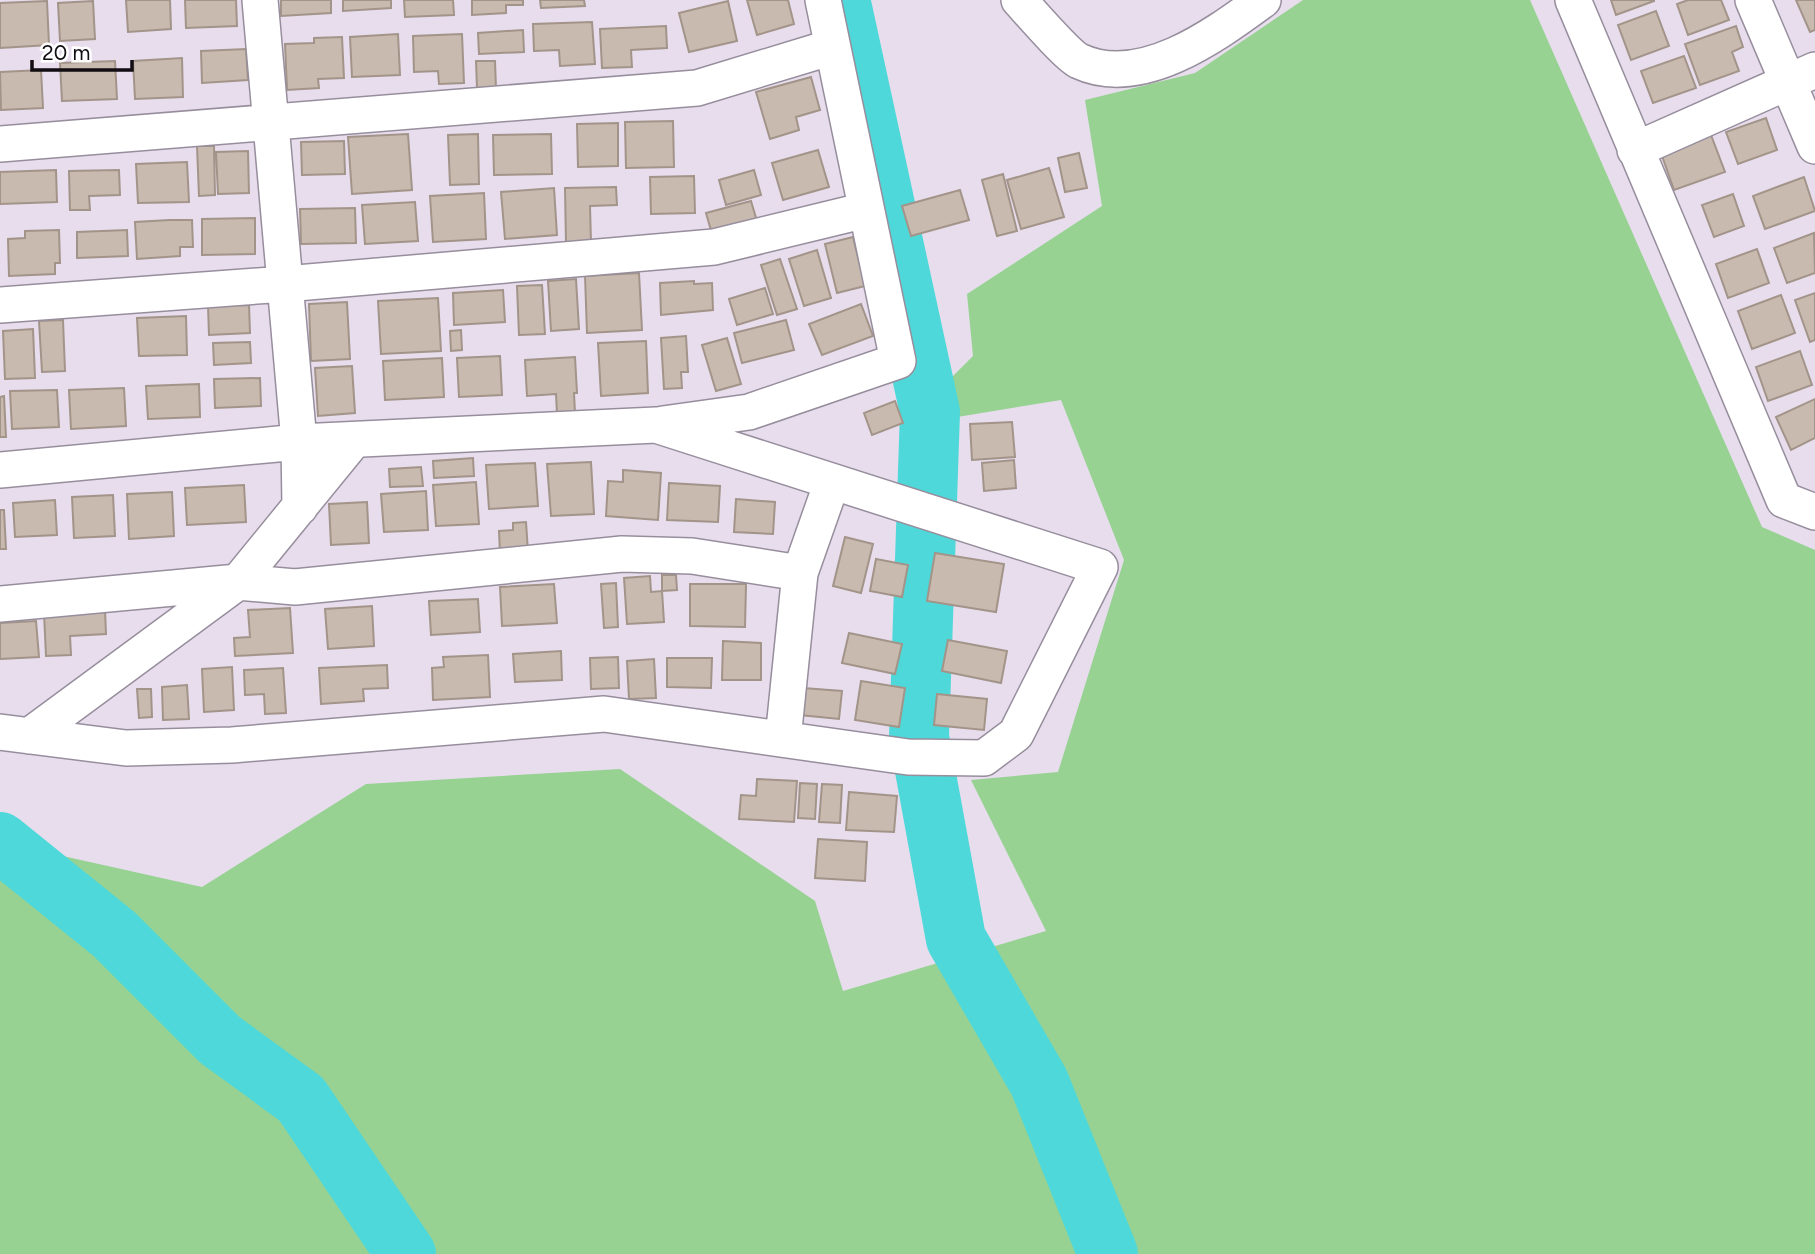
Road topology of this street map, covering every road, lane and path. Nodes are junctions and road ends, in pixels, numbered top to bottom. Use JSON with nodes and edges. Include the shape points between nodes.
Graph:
{"nodes":[{"id":1,"x":260,"y":0,"type":"edge"},
{"id":2,"x":822,"y":0,"type":"edge"},
{"id":3,"x":1018,"y":0,"type":"edge"},
{"id":4,"x":1263,"y":0,"type":"edge"},
{"id":5,"x":1573,"y":0,"type":"edge"},
{"id":6,"x":1753,"y":0,"type":"edge"},
{"id":7,"x":832,"y":47,"type":"junction"},
{"id":8,"x":1801,"y":76,"type":"edge"},
{"id":9,"x":270,"y":123,"type":"junction"},
{"id":10,"x":0,"y":144,"type":"edge"},
{"id":11,"x":1815,"y":146,"type":"edge"},
{"id":12,"x":1635,"y":150,"type":"junction"},
{"id":13,"x":866,"y":210,"type":"junction"},
{"id":14,"x":285,"y":284,"type":"junction"},
{"id":15,"x":0,"y":305,"type":"edge"},
{"id":16,"x":656,"y":425,"type":"junction"},
{"id":17,"x":354,"y":440,"type":"junction"},
{"id":18,"x":299,"y":442,"type":"junction"},
{"id":19,"x":0,"y":470,"type":"edge"},
{"id":20,"x":832,"y":482,"type":"junction"},
{"id":21,"x":300,"y":507,"type":"junction"},
{"id":22,"x":1815,"y":512,"type":"edge"},
{"id":23,"x":800,"y":573,"type":"junction"},
{"id":24,"x":238,"y":582,"type":"junction"},
{"id":25,"x":0,"y":604,"type":"edge"},
{"id":26,"x":14,"y":734,"type":"edge"},
{"id":27,"x":783,"y":739,"type":"junction"}],
"edges":[{"from":1,"to":9,"type":"street"},
{"from":2,"to":7,"type":"street"},
{"from":3,"to":4,"type":"street","via":[[1077,60],[1111,69],[1149,65],[1210,38]]},
{"from":5,"to":12,"type":"street"},
{"from":6,"to":8,"type":"street"},
{"from":7,"to":9,"type":"street","via":[[697,88]]},
{"from":7,"to":13,"type":"street"},
{"from":8,"to":11,"type":"street"},
{"from":8,"to":12,"type":"street"},
{"from":9,"to":10,"type":"street"},
{"from":9,"to":14,"type":"street"},
{"from":12,"to":22,"type":"street","via":[[1784,500]]},
{"from":13,"to":14,"type":"street","via":[[714,247]]},
{"from":13,"to":16,"type":"street","via":[[898,361],[749,412]]},
{"from":14,"to":15,"type":"street"},
{"from":14,"to":18,"type":"street"},
{"from":16,"to":17,"type":"street"},
{"from":16,"to":20,"type":"street"},
{"from":17,"to":18,"type":"street"},
{"from":17,"to":21,"type":"street"},
{"from":18,"to":19,"type":"street"},
{"from":18,"to":21,"type":"street"},
{"from":20,"to":23,"type":"street"},
{"from":20,"to":27,"type":"street","via":[[1100,567],[1016,734],[984,758],[919,756]]},
{"from":21,"to":24,"type":"street"},
{"from":23,"to":24,"type":"street","via":[[692,556],[622,554],[295,587]]},
{"from":23,"to":27,"type":"street"},
{"from":24,"to":25,"type":"street"},
{"from":24,"to":26,"type":"street"},
{"from":26,"to":27,"type":"street","via":[[126,748],[232,745],[604,714]]}]}
